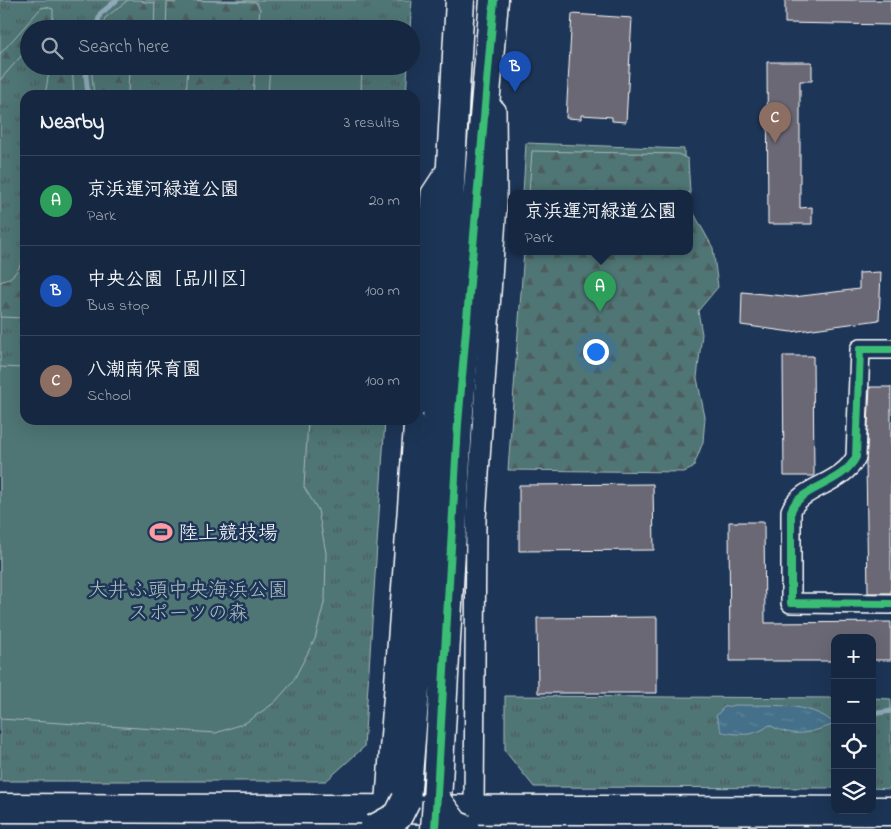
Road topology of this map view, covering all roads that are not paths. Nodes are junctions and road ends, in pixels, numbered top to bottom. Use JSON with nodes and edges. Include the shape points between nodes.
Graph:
{"nodes":[{"id":1,"x":460,"y":0,"type":"edge"},
{"id":2,"x":494,"y":0,"type":"edge"},
{"id":3,"x":491,"y":47,"type":"junction"},
{"id":4,"x":891,"y":349,"type":"edge"},
{"id":5,"x":431,"y":419,"type":"edge"},
{"id":6,"x":891,"y":604,"type":"edge"},
{"id":7,"x":437,"y":801,"type":"junction"},
{"id":8,"x":0,"y":808,"type":"edge"},
{"id":9,"x":891,"y":811,"type":"edge"},
{"id":10,"x":389,"y":813,"type":"edge"},
{"id":11,"x":470,"y":818,"type":"edge"},
{"id":12,"x":404,"y":829,"type":"edge"},
{"id":13,"x":433,"y":829,"type":"edge"}],
"edges":[{"from":1,"to":5,"type":"main road","via":[[452,160]]},
{"from":2,"to":3,"type":"main road"},
{"from":3,"to":5,"type":"main road"},
{"from":3,"to":11,"type":"street","via":[[496,73],[496,203],[476,519]]},
{"from":4,"to":6,"type":"street","via":[[860,349],[856,457],[851,467],[799,498],[791,511],[790,603]]},
{"from":5,"to":7,"type":"main road"},
{"from":5,"to":10,"type":"main road"},
{"from":7,"to":11,"type":"main road","bridge":true,"via":[[455,825]]},
{"from":7,"to":13,"type":"main road","bridge":true},
{"from":8,"to":10,"type":"main road"},
{"from":9,"to":11,"type":"main road"},
{"from":10,"to":11,"type":"main road"},
{"from":10,"to":12,"type":"main road"}]}
